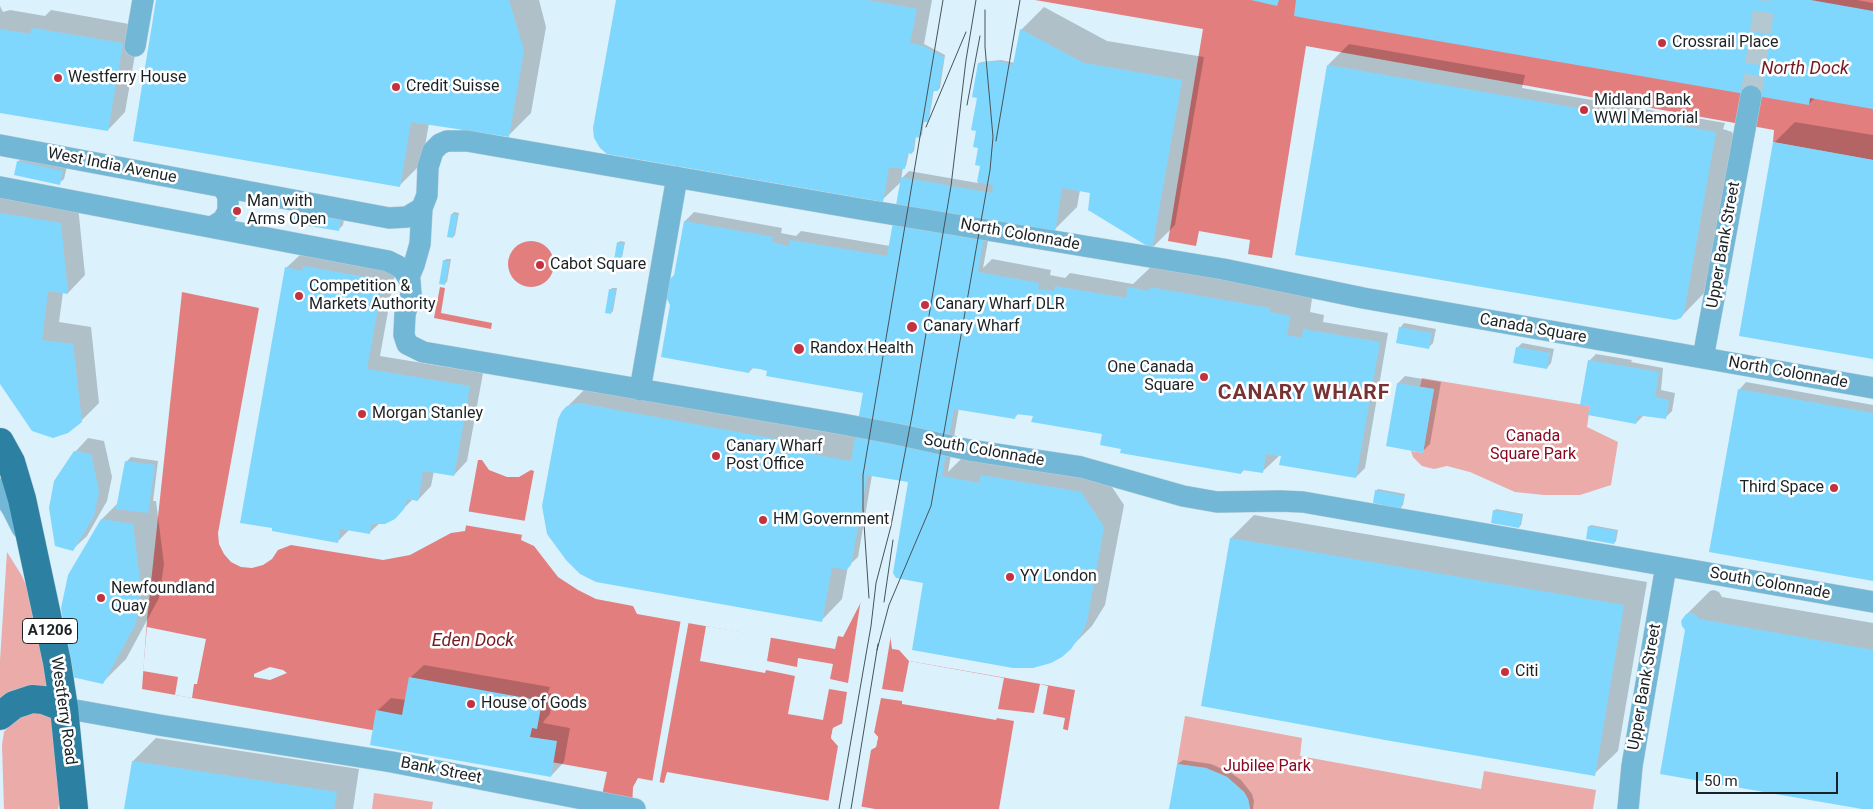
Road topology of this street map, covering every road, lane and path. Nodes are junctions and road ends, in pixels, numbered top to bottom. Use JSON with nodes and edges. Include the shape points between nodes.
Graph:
{"nodes":[{"id":1,"x":143,"y":0,"type":"edge"},
{"id":2,"x":135,"y":46,"type":"dead end"},
{"id":3,"x":1751,"y":96,"type":"tunnel mouth"},
{"id":4,"x":0,"y":145,"type":"edge"},
{"id":5,"x":677,"y":177,"type":"junction"},
{"id":6,"x":0,"y":187,"type":"edge"},
{"id":7,"x":223,"y":188,"type":"junction"},
{"id":8,"x":422,"y":208,"type":"junction"},
{"id":9,"x":212,"y":227,"type":"junction"},
{"id":10,"x":409,"y":277,"type":"junction"},
{"id":11,"x":1363,"y":298,"type":"joint"},
{"id":12,"x":1703,"y":358,"type":"junction"},
{"id":13,"x":1873,"y":388,"type":"edge"},
{"id":14,"x":640,"y":390,"type":"junction"},
{"id":15,"x":0,"y":442,"type":"edge"},
{"id":16,"x":0,"y":489,"type":"edge"},
{"id":17,"x":34,"y":554,"type":"junction"},
{"id":18,"x":1666,"y":566,"type":"junction"},
{"id":19,"x":1873,"y":602,"type":"edge"},
{"id":20,"x":64,"y":708,"type":"junction"},
{"id":21,"x":0,"y":716,"type":"edge"},
{"id":22,"x":74,"y":809,"type":"edge"},
{"id":23,"x":635,"y":809,"type":"edge"},
{"id":24,"x":1628,"y":809,"type":"edge"}],
"edges":[{"from":1,"to":2,"type":"street"},
{"from":3,"to":12,"type":"street","name":"Upper Bank Street"},
{"from":4,"to":7,"type":"street","name":"West India Avenue"},
{"from":5,"to":8,"type":"street","via":[[468,140],[447,141],[433,151]]},
{"from":5,"to":11,"type":"street","name":"North Colonnade","via":[[1223,269]]},
{"from":5,"to":14,"type":"street"},
{"from":6,"to":9,"type":"street"},
{"from":7,"to":8,"type":"street","name":"West India Avenue","via":[[389,218],[407,217]]},
{"from":7,"to":9,"type":"street","via":[[228,196],[228,211],[223,220]]},
{"from":8,"to":10,"type":"street","via":[[420,244]]},
{"from":9,"to":10,"type":"street","via":[[381,259],[398,266]]},
{"from":10,"to":14,"type":"street","via":[[411,295],[404,326],[405,339],[411,348]]},
{"from":11,"to":12,"type":"street","name":"Canada Square"},
{"from":12,"to":13,"type":"street","name":"North Colonnade"},
{"from":14,"to":18,"type":"street","name":"South Colonnade","via":[[837,423],[969,450],[1081,467],[1183,496],[1217,502],[1303,502]]},
{"from":15,"to":17,"type":"main road","name":"Westferry Road","number":"A1206","via":[[11,462]]},
{"from":16,"to":17,"type":"street","name":"Westferry Road"},
{"from":17,"to":20,"type":"main road","name":"Westferry Road","number":"A1206"},
{"from":18,"to":19,"type":"street","name":"South Colonnade"},
{"from":18,"to":24,"type":"street","name":"Upper Bank Street","via":[[1632,766]]},
{"from":20,"to":21,"type":"main road","via":[[32,699],[14,705]]},
{"from":20,"to":22,"type":"main road","name":"Westferry Road","number":"A1206"},
{"from":20,"to":23,"type":"street","name":"Bank Street","via":[[97,714],[108,729],[178,741],[247,738]]}]}
